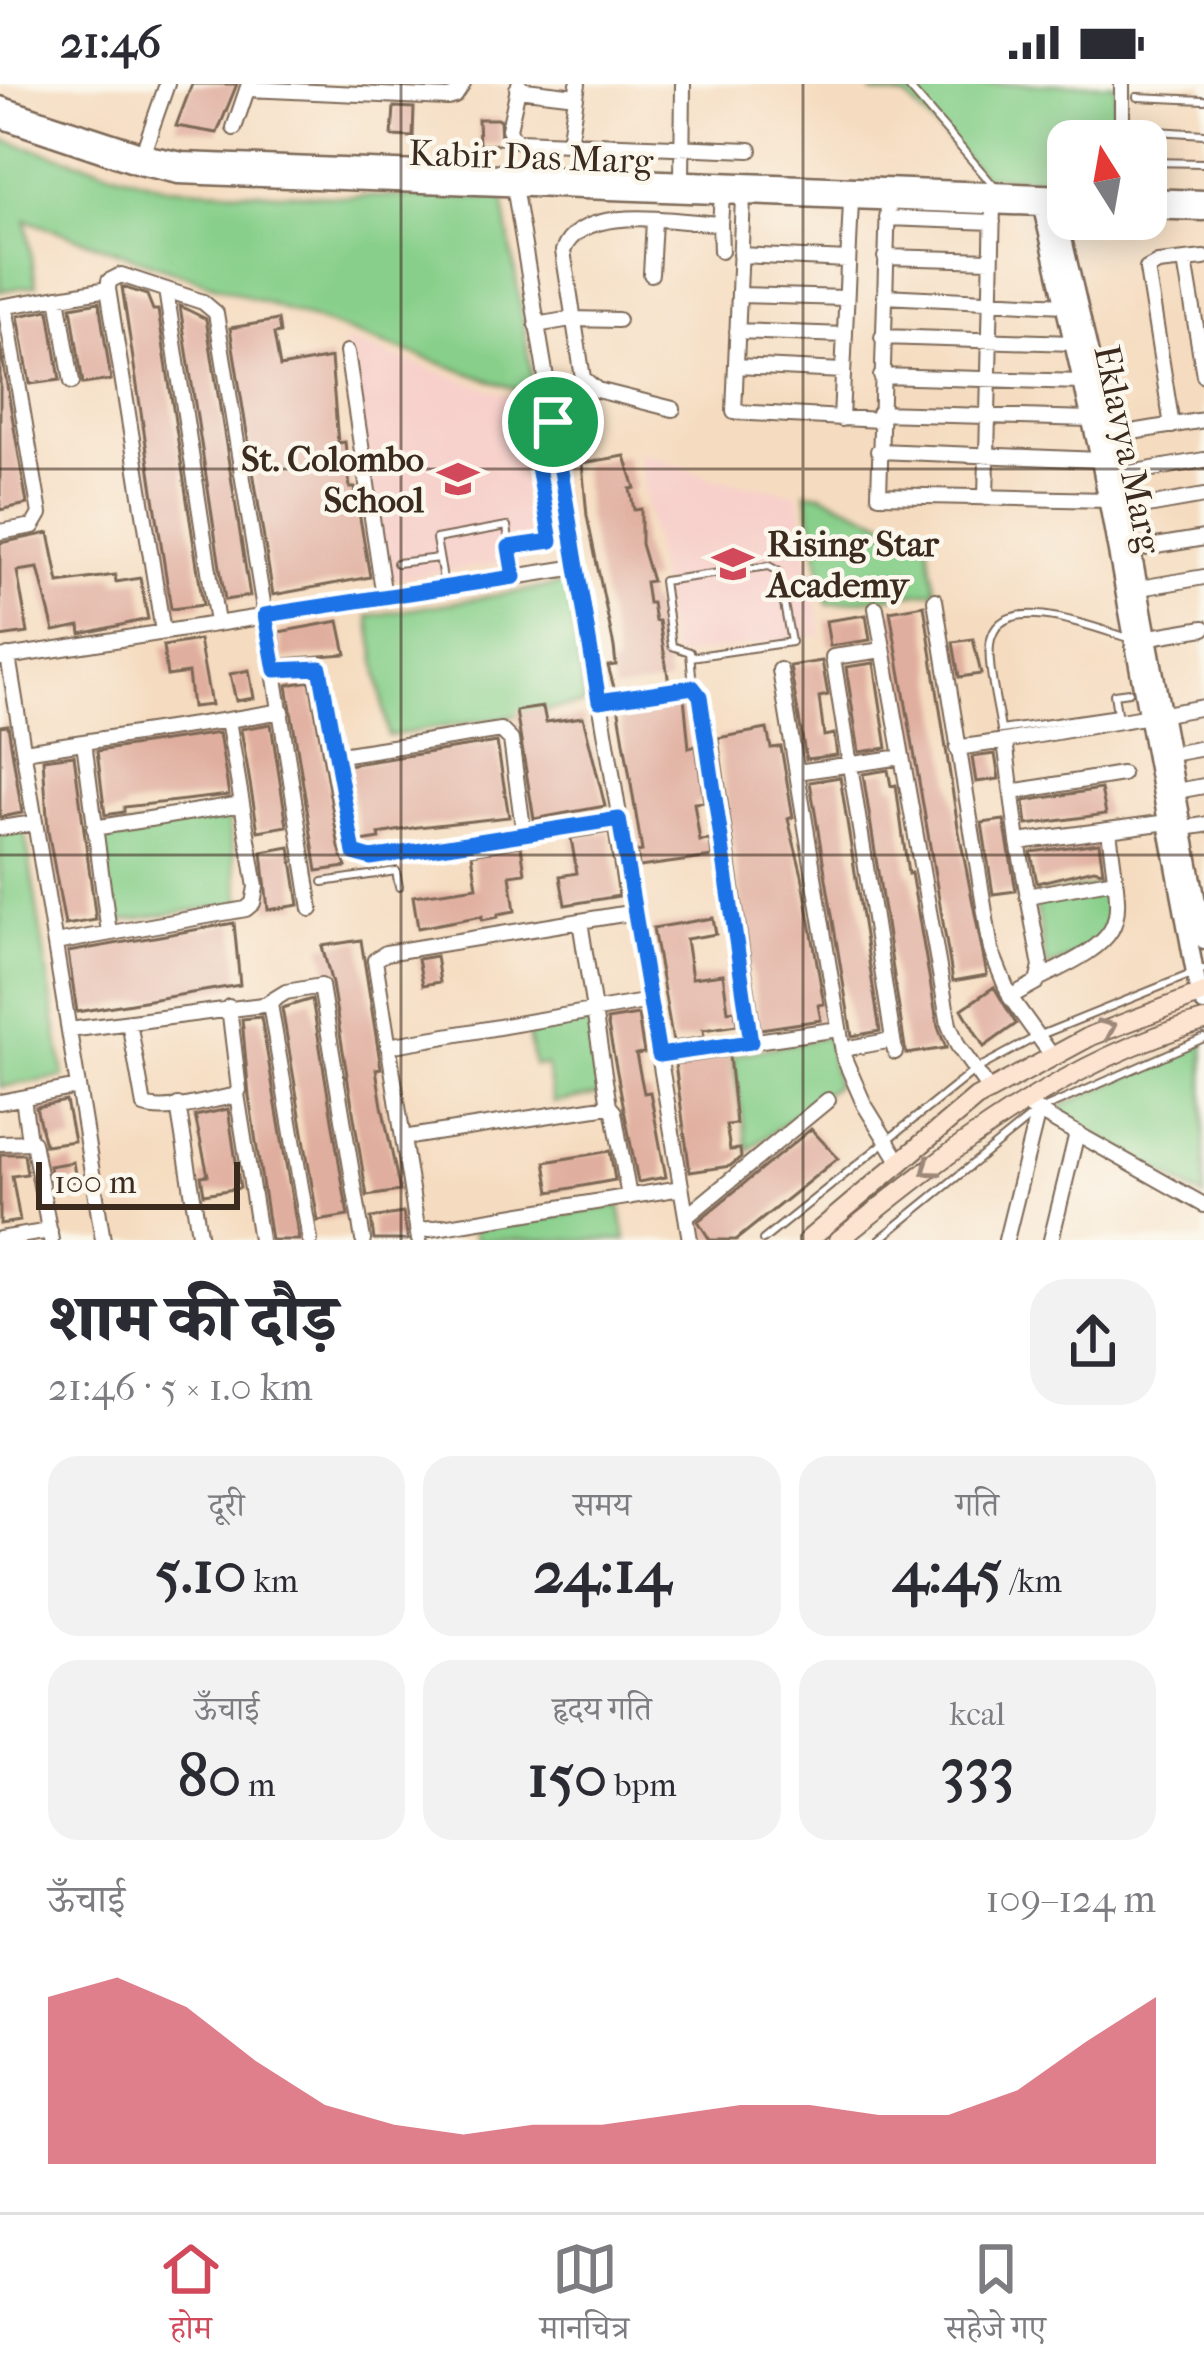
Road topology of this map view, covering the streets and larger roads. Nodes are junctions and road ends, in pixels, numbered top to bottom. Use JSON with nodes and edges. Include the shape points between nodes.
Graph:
{"nodes":[{"id":1,"x":463,"y":84,"type":"edge"},
{"id":2,"x":701,"y":84,"type":"edge"},
{"id":3,"x":1122,"y":84,"type":"edge"},
{"id":4,"x":162,"y":85,"type":"edge"},
{"id":5,"x":518,"y":86,"type":"edge"},
{"id":6,"x":249,"y":87,"type":"edge"},
{"id":7,"x":299,"y":88,"type":"edge"},
{"id":8,"x":577,"y":90,"type":"edge"},
{"id":9,"x":683,"y":92,"type":"edge"},
{"id":10,"x":0,"y":105,"type":"edge"},
{"id":11,"x":0,"y":119,"type":"edge"},
{"id":12,"x":1122,"y":120,"type":"edge"},
{"id":13,"x":234,"y":128,"type":"dead end"},
{"id":14,"x":569,"y":142,"type":"junction"},
{"id":15,"x":682,"y":147,"type":"junction"},
{"id":16,"x":750,"y":150,"type":"dead end"},
{"id":17,"x":141,"y":159,"type":"junction"},
{"id":18,"x":682,"y":180,"type":"junction"},
{"id":19,"x":513,"y":181,"type":"junction"},
{"id":20,"x":722,"y":196,"type":"junction"},
{"id":21,"x":743,"y":197,"type":"junction"},
{"id":22,"x":1167,"y":197,"type":"edge"},
{"id":23,"x":1204,"y":199,"type":"edge"},
{"id":24,"x":851,"y":201,"type":"junction"},
{"id":25,"x":1047,"y":201,"type":"edge"},
{"id":26,"x":995,"y":206,"type":"junction"},
{"id":27,"x":887,"y":210,"type":"junction"},
{"id":28,"x":1167,"y":211,"type":"edge"},
{"id":29,"x":1204,"y":212,"type":"edge"},
{"id":30,"x":654,"y":221,"type":"junction"},
{"id":31,"x":720,"y":224,"type":"junction"},
{"id":32,"x":1058,"y":240,"type":"edge"},
{"id":33,"x":1062,"y":240,"type":"edge"},
{"id":34,"x":721,"y":250,"type":"dead end"},
{"id":35,"x":740,"y":255,"type":"junction"},
{"id":36,"x":886,"y":257,"type":"junction"},
{"id":37,"x":1204,"y":258,"type":"edge"},
{"id":38,"x":848,"y":260,"type":"junction"},
{"id":39,"x":991,"y":260,"type":"junction"},
{"id":40,"x":1185,"y":261,"type":"junction"},
{"id":41,"x":651,"y":274,"type":"dead end"},
{"id":42,"x":107,"y":289,"type":"junction"},
{"id":43,"x":166,"y":290,"type":"junction"},
{"id":44,"x":739,"y":295,"type":"junction"},
{"id":45,"x":884,"y":296,"type":"junction"},
{"id":46,"x":58,"y":297,"type":"junction"},
{"id":47,"x":847,"y":298,"type":"junction"},
{"id":48,"x":991,"y":302,"type":"junction"},
{"id":49,"x":1064,"y":305,"type":"junction"},
{"id":50,"x":3,"y":306,"type":"edge"},
{"id":51,"x":572,"y":320,"type":"junction"},
{"id":52,"x":618,"y":320,"type":"dead end"},
{"id":53,"x":536,"y":325,"type":"junction"},
{"id":54,"x":737,"y":331,"type":"junction"},
{"id":55,"x":845,"y":335,"type":"junction"},
{"id":56,"x":882,"y":337,"type":"junction"},
{"id":57,"x":990,"y":340,"type":"junction"},
{"id":58,"x":1073,"y":343,"type":"junction"},
{"id":59,"x":347,"y":352,"type":"dead end"},
{"id":60,"x":736,"y":367,"type":"junction"},
{"id":61,"x":843,"y":371,"type":"junction"},
{"id":62,"x":1204,"y":375,"type":"edge"},
{"id":63,"x":880,"y":376,"type":"junction"},
{"id":64,"x":989,"y":380,"type":"junction"},
{"id":65,"x":72,"y":382,"type":"dead end"},
{"id":66,"x":1082,"y":382,"type":"junction"},
{"id":67,"x":673,"y":410,"type":"dead end"},
{"id":68,"x":988,"y":416,"type":"junction"},
{"id":69,"x":879,"y":417,"type":"junction"},
{"id":70,"x":841,"y":418,"type":"junction"},
{"id":71,"x":1091,"y":419,"type":"junction"},
{"id":72,"x":1204,"y":420,"type":"edge"},
{"id":73,"x":1172,"y":426,"type":"junction"},
{"id":74,"x":1102,"y":437,"type":"junction"},
{"id":75,"x":878,"y":452,"type":"junction"},
{"id":76,"x":987,"y":456,"type":"junction"},
{"id":77,"x":1100,"y":460,"type":"junction"},
{"id":78,"x":1204,"y":460,"type":"edge"},
{"id":79,"x":1118,"y":475,"type":"junction"},
{"id":80,"x":1204,"y":496,"type":"edge"},
{"id":81,"x":986,"y":498,"type":"junction"},
{"id":82,"x":1116,"y":505,"type":"junction"},
{"id":83,"x":0,"y":532,"type":"edge"},
{"id":84,"x":1204,"y":538,"type":"edge"},
{"id":85,"x":1132,"y":550,"type":"junction"},
{"id":86,"x":577,"y":567,"type":"junction"},
{"id":87,"x":1204,"y":578,"type":"edge"},
{"id":88,"x":1140,"y":588,"type":"junction"},
{"id":89,"x":384,"y":597,"type":"junction"},
{"id":90,"x":935,"y":600,"type":"dead end"},
{"id":91,"x":876,"y":608,"type":"dead end"},
{"id":92,"x":265,"y":615,"type":"junction"},
{"id":93,"x":217,"y":623,"type":"junction"},
{"id":94,"x":1204,"y":628,"type":"edge"},
{"id":95,"x":163,"y":632,"type":"junction"},
{"id":96,"x":268,"y":633,"type":"road end"},
{"id":97,"x":1142,"y":639,"type":"junction"},
{"id":98,"x":883,"y":650,"type":"junction"},
{"id":99,"x":4,"y":657,"type":"edge"},
{"id":100,"x":275,"y":670,"type":"junction"},
{"id":101,"x":780,"y":670,"type":"dead end"},
{"id":102,"x":693,"y":687,"type":"road end"},
{"id":103,"x":1204,"y":707,"type":"edge"},
{"id":104,"x":282,"y":711,"type":"junction"},
{"id":105,"x":1156,"y":715,"type":"junction"},
{"id":106,"x":228,"y":720,"type":"junction"},
{"id":107,"x":1005,"y":741,"type":"junction"},
{"id":108,"x":84,"y":742,"type":"junction"},
{"id":109,"x":957,"y":748,"type":"junction"},
{"id":110,"x":1204,"y":748,"type":"edge"},
{"id":111,"x":24,"y":751,"type":"junction"},
{"id":112,"x":1171,"y":754,"type":"junction"},
{"id":113,"x":334,"y":756,"type":"junction"},
{"id":114,"x":902,"y":757,"type":"junction"},
{"id":115,"x":849,"y":764,"type":"junction"},
{"id":116,"x":797,"y":772,"type":"junction"},
{"id":117,"x":1122,"y":774,"type":"dead end"},
{"id":118,"x":1204,"y":786,"type":"edge"},
{"id":119,"x":1178,"y":790,"type":"junction"},
{"id":120,"x":1012,"y":793,"type":"junction"},
{"id":121,"x":242,"y":804,"type":"junction"},
{"id":122,"x":619,"y":819,"type":"junction"},
{"id":123,"x":35,"y":823,"type":"junction"},
{"id":124,"x":1176,"y":825,"type":"junction"},
{"id":125,"x":1204,"y":825,"type":"edge"},
{"id":126,"x":0,"y":828,"type":"edge"},
{"id":127,"x":94,"y":828,"type":"junction"},
{"id":128,"x":1109,"y":830,"type":"junction"},
{"id":129,"x":524,"y":836,"type":"junction"},
{"id":130,"x":1018,"y":842,"type":"junction"},
{"id":131,"x":1197,"y":864,"type":"edge"},
{"id":132,"x":1115,"y":880,"type":"junction"},
{"id":133,"x":1027,"y":896,"type":"junction"},
{"id":134,"x":1201,"y":903,"type":"edge"},
{"id":135,"x":311,"y":908,"type":"dead end"},
{"id":136,"x":635,"y":912,"type":"junction"},
{"id":137,"x":580,"y":921,"type":"junction"},
{"id":138,"x":109,"y":933,"type":"junction"},
{"id":139,"x":1204,"y":940,"type":"edge"},
{"id":140,"x":55,"y":943,"type":"junction"},
{"id":141,"x":1199,"y":970,"type":"edge"},
{"id":142,"x":1040,"y":978,"type":"junction"},
{"id":143,"x":1010,"y":997,"type":"junction"},
{"id":144,"x":1202,"y":997,"type":"edge"},
{"id":145,"x":650,"y":1001,"type":"junction"},
{"id":146,"x":268,"y":1003,"type":"junction"},
{"id":147,"x":229,"y":1007,"type":"junction"},
{"id":148,"x":592,"y":1011,"type":"junction"},
{"id":149,"x":1204,"y":1021,"type":"edge"},
{"id":150,"x":129,"y":1022,"type":"junction"},
{"id":151,"x":839,"y":1029,"type":"junction"},
{"id":152,"x":69,"y":1030,"type":"junction"},
{"id":153,"x":751,"y":1042,"type":"junction"},
{"id":154,"x":388,"y":1046,"type":"junction"},
{"id":155,"x":843,"y":1049,"type":"junction"},
{"id":156,"x":659,"y":1055,"type":"junction"},
{"id":157,"x":1053,"y":1057,"type":"junction"},
{"id":158,"x":78,"y":1087,"type":"junction"},
{"id":159,"x":989,"y":1091,"type":"junction"},
{"id":160,"x":237,"y":1094,"type":"junction"},
{"id":161,"x":22,"y":1098,"type":"junction"},
{"id":162,"x":828,"y":1100,"type":"dead end"},
{"id":163,"x":0,"y":1102,"type":"edge"},
{"id":164,"x":178,"y":1106,"type":"junction"},
{"id":165,"x":609,"y":1106,"type":"junction"},
{"id":166,"x":1030,"y":1107,"type":"junction"},
{"id":167,"x":1077,"y":1133,"type":"junction"},
{"id":168,"x":403,"y":1138,"type":"junction"},
{"id":169,"x":29,"y":1140,"type":"junction"},
{"id":170,"x":0,"y":1143,"type":"edge"},
{"id":171,"x":902,"y":1164,"type":"junction"},
{"id":172,"x":681,"y":1188,"type":"junction"},
{"id":173,"x":629,"y":1196,"type":"junction"},
{"id":174,"x":1204,"y":1205,"type":"edge"},
{"id":175,"x":686,"y":1217,"type":"junction"},
{"id":176,"x":418,"y":1235,"type":"edge"},
{"id":177,"x":51,"y":1236,"type":"edge"},
{"id":178,"x":0,"y":1239,"type":"edge"},
{"id":179,"x":104,"y":1240,"type":"edge"},
{"id":180,"x":200,"y":1240,"type":"edge"},
{"id":181,"x":260,"y":1240,"type":"edge"},
{"id":182,"x":310,"y":1240,"type":"edge"},
{"id":183,"x":363,"y":1240,"type":"edge"},
{"id":184,"x":690,"y":1240,"type":"edge"},
{"id":185,"x":808,"y":1240,"type":"edge"},
{"id":186,"x":839,"y":1240,"type":"edge"},
{"id":187,"x":1006,"y":1240,"type":"edge"},
{"id":188,"x":1051,"y":1240,"type":"edge"}],
"edges":[{"from":1,"to":7,"type":"street","via":[[448,98]]},
{"from":2,"to":9,"type":"street"},
{"from":3,"to":12,"type":"street"},
{"from":4,"to":17,"type":"street"},
{"from":5,"to":8,"type":"street"},
{"from":5,"to":14,"type":"street","via":[[513,138]]},
{"from":6,"to":7,"type":"street"},
{"from":6,"to":13,"type":"street"},
{"from":8,"to":14,"type":"street"},
{"from":9,"to":15,"type":"street"},
{"from":10,"to":17,"type":"street","name":"Kabir Das Marg"},
{"from":11,"to":17,"type":"street","name":"Kabir Das Marg"},
{"from":14,"to":15,"type":"street"},
{"from":15,"to":16,"type":"street"},
{"from":15,"to":18,"type":"street"},
{"from":17,"to":19,"type":"street","name":"Kabir Das Marg"},
{"from":18,"to":19,"type":"street","name":"Kabir Das Marg"},
{"from":18,"to":26,"type":"street","name":"Kabir Das Marg"},
{"from":19,"to":20,"type":"street","name":"Kabir Das Marg"},
{"from":19,"to":53,"type":"street"},
{"from":20,"to":21,"type":"street","name":"Kabir Das Marg"},
{"from":20,"to":31,"type":"street"},
{"from":21,"to":24,"type":"street","name":"Kabir Das Marg"},
{"from":21,"to":35,"type":"street"},
{"from":22,"to":23,"type":"street"},
{"from":24,"to":27,"type":"street","name":"Kabir Das Marg"},
{"from":24,"to":38,"type":"street"},
{"from":25,"to":26,"type":"street","name":"Kabir Das Marg"},
{"from":26,"to":27,"type":"street","name":"Kabir Das Marg"},
{"from":26,"to":39,"type":"street"},
{"from":27,"to":36,"type":"street"},
{"from":28,"to":29,"type":"street"},
{"from":30,"to":31,"type":"street"},
{"from":30,"to":41,"type":"street"},
{"from":30,"to":51,"type":"street","via":[[594,221],[567,239],[562,265]]},
{"from":31,"to":34,"type":"street"},
{"from":32,"to":49,"type":"street","name":"Eklavya Marg"},
{"from":33,"to":74,"type":"street","name":"Eklavya Marg"},
{"from":35,"to":38,"type":"street"},
{"from":35,"to":44,"type":"street"},
{"from":36,"to":39,"type":"street"},
{"from":36,"to":45,"type":"street"},
{"from":37,"to":40,"type":"street"},
{"from":38,"to":47,"type":"street"},
{"from":39,"to":48,"type":"street"},
{"from":40,"to":62,"type":"street"},
{"from":40,"to":73,"type":"street","via":[[1150,266],[1147,274]]},
{"from":42,"to":43,"type":"street","via":[[121,275]]},
{"from":42,"to":46,"type":"street"},
{"from":42,"to":95,"type":"street"},
{"from":43,"to":92,"type":"street","via":[[212,307],[219,320]]},
{"from":43,"to":93,"type":"street"},
{"from":44,"to":47,"type":"street"},
{"from":44,"to":54,"type":"street"},
{"from":45,"to":48,"type":"street"},
{"from":45,"to":56,"type":"street"},
{"from":46,"to":50,"type":"street"},
{"from":46,"to":65,"type":"street"},
{"from":47,"to":55,"type":"street"},
{"from":48,"to":49,"type":"street"},
{"from":48,"to":57,"type":"street"},
{"from":49,"to":58,"type":"street","name":"Eklavya Marg"},
{"from":50,"to":83,"type":"street","via":[[40,514],[33,526]]},
{"from":51,"to":52,"type":"street"},
{"from":51,"to":53,"type":"street"},
{"from":51,"to":67,"type":"street","via":[[589,386]]},
{"from":53,"to":86,"type":"street"},
{"from":54,"to":55,"type":"street"},
{"from":54,"to":60,"type":"street"},
{"from":55,"to":61,"type":"street"},
{"from":56,"to":57,"type":"street"},
{"from":56,"to":63,"type":"street"},
{"from":57,"to":58,"type":"street"},
{"from":57,"to":64,"type":"street"},
{"from":58,"to":66,"type":"street","name":"Eklavya Marg"},
{"from":59,"to":89,"type":"street"},
{"from":60,"to":61,"type":"street"},
{"from":60,"to":70,"type":"street","via":[[735,413]]},
{"from":61,"to":70,"type":"street"},
{"from":63,"to":64,"type":"street"},
{"from":63,"to":69,"type":"street"},
{"from":64,"to":66,"type":"street"},
{"from":64,"to":68,"type":"street"},
{"from":66,"to":71,"type":"street","name":"Eklavya Marg"},
{"from":68,"to":69,"type":"street"},
{"from":68,"to":71,"type":"street"},
{"from":68,"to":76,"type":"street"},
{"from":69,"to":70,"type":"street"},
{"from":69,"to":75,"type":"street"},
{"from":71,"to":74,"type":"street","name":"Eklavya Marg"},
{"from":72,"to":73,"type":"street"},
{"from":73,"to":74,"type":"street"},
{"from":74,"to":77,"type":"street","name":"Eklavya Marg"},
{"from":74,"to":79,"type":"street","name":"Eklavya Marg"},
{"from":75,"to":76,"type":"street"},
{"from":75,"to":81,"type":"street","via":[[882,496]]},
{"from":76,"to":77,"type":"street"},
{"from":76,"to":81,"type":"street"},
{"from":77,"to":82,"type":"street","name":"Eklavya Marg"},
{"from":78,"to":79,"type":"street"},
{"from":79,"to":82,"type":"street","name":"Eklavya Marg"},
{"from":80,"to":82,"type":"street"},
{"from":81,"to":82,"type":"street"},
{"from":82,"to":85,"type":"street","name":"Eklavya Marg"},
{"from":82,"to":97,"type":"street","name":"Eklavya Marg"},
{"from":84,"to":85,"type":"street"},
{"from":85,"to":88,"type":"street","name":"Eklavya Marg"},
{"from":86,"to":89,"type":"street"},
{"from":86,"to":122,"type":"street"},
{"from":87,"to":88,"type":"street"},
{"from":88,"to":97,"type":"street","name":"Eklavya Marg"},
{"from":89,"to":92,"type":"street"},
{"from":90,"to":109,"type":"street"},
{"from":91,"to":98,"type":"street"},
{"from":92,"to":93,"type":"street"},
{"from":93,"to":95,"type":"street"},
{"from":94,"to":97,"type":"street"},
{"from":95,"to":99,"type":"street"},
{"from":96,"to":100,"type":"street"},
{"from":97,"to":105,"type":"street","name":"Eklavya Marg"},
{"from":98,"to":114,"type":"street"},
{"from":98,"to":115,"type":"street","via":[[833,657]]},
{"from":99,"to":111,"type":"street"},
{"from":100,"to":104,"type":"street"},
{"from":100,"to":113,"type":"street","via":[[320,668]]},
{"from":101,"to":116,"type":"street"},
{"from":102,"to":153,"type":"street"},
{"from":103,"to":105,"type":"street"},
{"from":104,"to":106,"type":"street"},
{"from":104,"to":135,"type":"street"},
{"from":105,"to":107,"type":"street"},
{"from":105,"to":112,"type":"street","name":"Eklavya Marg"},
{"from":105,"to":124,"type":"street","name":"Eklavya Marg"},
{"from":106,"to":108,"type":"street"},
{"from":106,"to":121,"type":"street"},
{"from":107,"to":109,"type":"street"},
{"from":107,"to":120,"type":"street"},
{"from":108,"to":111,"type":"street"},
{"from":108,"to":127,"type":"street"},
{"from":109,"to":143,"type":"street","via":[[991,950]]},
{"from":110,"to":112,"type":"street"},
{"from":111,"to":123,"type":"street"},
{"from":112,"to":119,"type":"street","name":"Eklavya Marg"},
{"from":113,"to":129,"type":"street","via":[[354,853]]},
{"from":113,"to":129,"type":"street","via":[[501,730],[512,740]]},
{"from":114,"to":115,"type":"street"},
{"from":114,"to":159,"type":"street","via":[[949,1024]]},
{"from":115,"to":116,"type":"street"},
{"from":115,"to":155,"type":"street","via":[[894,1046]]},
{"from":116,"to":151,"type":"street"},
{"from":117,"to":120,"type":"street"},
{"from":118,"to":119,"type":"street"},
{"from":119,"to":124,"type":"street","name":"Eklavya Marg"},
{"from":120,"to":130,"type":"street"},
{"from":121,"to":127,"type":"street"},
{"from":121,"to":138,"type":"street","via":[[256,887],[247,909]]},
{"from":122,"to":129,"type":"street"},
{"from":122,"to":136,"type":"street"},
{"from":123,"to":126,"type":"street"},
{"from":123,"to":140,"type":"street"},
{"from":124,"to":125,"type":"street"},
{"from":124,"to":128,"type":"street"},
{"from":124,"to":131,"type":"street","name":"Eklavya Marg"},
{"from":124,"to":141,"type":"street","name":"Eklavya Marg"},
{"from":127,"to":138,"type":"street"},
{"from":128,"to":130,"type":"street"},
{"from":128,"to":132,"type":"street"},
{"from":130,"to":133,"type":"street"},
{"from":131,"to":134,"type":"street","name":"Eklavya Marg"},
{"from":132,"to":133,"type":"street"},
{"from":132,"to":142,"type":"street","via":[[1113,931]]},
{"from":133,"to":142,"type":"street"},
{"from":134,"to":139,"type":"street","name":"Eklavya Marg"},
{"from":136,"to":137,"type":"street"},
{"from":136,"to":145,"type":"street"},
{"from":137,"to":148,"type":"street"},
{"from":137,"to":154,"type":"street","via":[[379,956]]},
{"from":138,"to":140,"type":"street"},
{"from":140,"to":152,"type":"street"},
{"from":141,"to":144,"type":"street","name":"Eklavya Marg"},
{"from":142,"to":143,"type":"street"},
{"from":143,"to":157,"type":"street"},
{"from":157,"to":144,"type":"main road","one_way":true,"via":[[1136,1016]]},
{"from":145,"to":148,"type":"street"},
{"from":145,"to":156,"type":"street"},
{"from":146,"to":147,"type":"street"},
{"from":146,"to":182,"type":"street"},
{"from":146,"to":183,"type":"street","via":[[321,986]]},
{"from":147,"to":150,"type":"street"},
{"from":147,"to":160,"type":"street"},
{"from":148,"to":154,"type":"street"},
{"from":148,"to":165,"type":"street"},
{"from":149,"to":166,"type":"main road","via":[[1144,1043]]},
{"from":150,"to":152,"type":"street"},
{"from":150,"to":164,"type":"street","via":[[144,1106]]},
{"from":151,"to":153,"type":"street"},
{"from":151,"to":155,"type":"street"},
{"from":152,"to":158,"type":"street"},
{"from":153,"to":156,"type":"street"},
{"from":154,"to":168,"type":"street"},
{"from":155,"to":171,"type":"street","via":[[864,1104]]},
{"from":156,"to":172,"type":"street"},
{"from":157,"to":159,"type":"main road"},
{"from":158,"to":161,"type":"street"},
{"from":158,"to":179,"type":"street"},
{"from":159,"to":171,"type":"main road"},
{"from":160,"to":164,"type":"street"},
{"from":160,"to":181,"type":"street"},
{"from":161,"to":163,"type":"street"},
{"from":161,"to":169,"type":"street"},
{"from":162,"to":175,"type":"street"},
{"from":164,"to":180,"type":"street"},
{"from":165,"to":168,"type":"street"},
{"from":165,"to":173,"type":"street"},
{"from":166,"to":167,"type":"street"},
{"from":166,"to":186,"type":"main road","one_way":true},
{"from":166,"to":187,"type":"street"},
{"from":167,"to":174,"type":"street"},
{"from":167,"to":188,"type":"street"},
{"from":168,"to":176,"type":"street"},
{"from":169,"to":170,"type":"street"},
{"from":169,"to":177,"type":"street"},
{"from":171,"to":185,"type":"main road"},
{"from":172,"to":173,"type":"street"},
{"from":172,"to":175,"type":"street"},
{"from":173,"to":176,"type":"street"},
{"from":175,"to":184,"type":"street"},
{"from":177,"to":178,"type":"street"}]}
